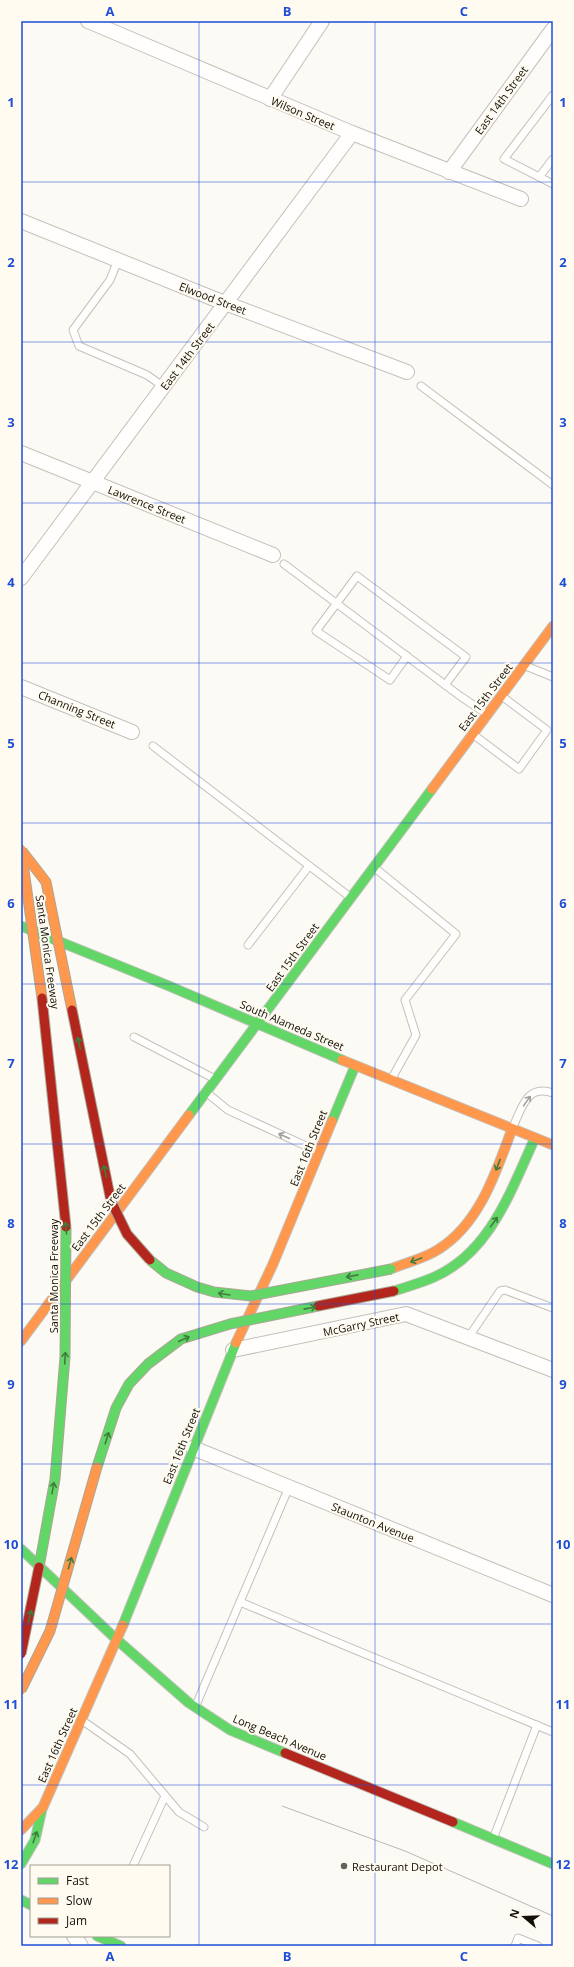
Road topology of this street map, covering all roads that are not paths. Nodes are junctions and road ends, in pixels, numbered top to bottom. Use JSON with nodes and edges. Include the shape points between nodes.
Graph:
{"nodes":[{"id":1,"x":88,"y":21,"type":"edge"},
{"id":2,"x":322,"y":21,"type":"edge"},
{"id":3,"x":553,"y":29,"type":"edge"},
{"id":4,"x":553,"y":95,"type":"edge"},
{"id":5,"x":270,"y":99,"type":"junction"},
{"id":6,"x":352,"y":133,"type":"junction"},
{"id":7,"x":553,"y":158,"type":"edge"},
{"id":8,"x":449,"y":172,"type":"junction"},
{"id":9,"x":539,"y":177,"type":"junction"},
{"id":10,"x":553,"y":184,"type":"edge"},
{"id":11,"x":521,"y":199,"type":"dead end"},
{"id":12,"x":21,"y":221,"type":"edge"},
{"id":13,"x":118,"y":260,"type":"junction"},
{"id":14,"x":227,"y":303,"type":"junction"},
{"id":15,"x":407,"y":372,"type":"dead end"},
{"id":16,"x":421,"y":386,"type":"dead end"},
{"id":17,"x":164,"y":388,"type":"junction"},
{"id":18,"x":21,"y":454,"type":"edge"},
{"id":19,"x":93,"y":482,"type":"junction"},
{"id":20,"x":553,"y":484,"type":"edge"},
{"id":21,"x":278,"y":560,"type":"joint"},
{"id":22,"x":21,"y":578,"type":"edge"},
{"id":23,"x":335,"y":603,"type":"junction"},
{"id":24,"x":553,"y":626,"type":"edge"},
{"id":25,"x":407,"y":656,"type":"junction"},
{"id":26,"x":524,"y":665,"type":"junction"},
{"id":27,"x":553,"y":677,"type":"edge"},
{"id":28,"x":445,"y":685,"type":"junction"},
{"id":29,"x":21,"y":687,"type":"edge"},
{"id":30,"x":501,"y":696,"type":"junction"},
{"id":31,"x":488,"y":714,"type":"junction"},
{"id":32,"x":132,"y":732,"type":"dead end"},
{"id":33,"x":472,"y":734,"type":"junction"},
{"id":34,"x":153,"y":746,"type":"dead end"},
{"id":35,"x":21,"y":849,"type":"edge"},
{"id":36,"x":309,"y":866,"type":"junction"},
{"id":37,"x":374,"y":867,"type":"junction"},
{"id":38,"x":350,"y":897,"type":"junction"},
{"id":39,"x":21,"y":926,"type":"edge"},
{"id":40,"x":248,"y":945,"type":"dead end"},
{"id":41,"x":257,"y":1024,"type":"junction"},
{"id":42,"x":134,"y":1037,"type":"dead end"},
{"id":43,"x":355,"y":1066,"type":"junction"},
{"id":44,"x":215,"y":1079,"type":"junction"},
{"id":45,"x":391,"y":1080,"type":"junction"},
{"id":46,"x":206,"y":1092,"type":"junction"},
{"id":47,"x":553,"y":1093,"type":"edge"},
{"id":48,"x":512,"y":1128,"type":"junction"},
{"id":49,"x":535,"y":1138,"type":"junction"},
{"id":50,"x":553,"y":1145,"type":"edge"},
{"id":51,"x":319,"y":1152,"type":"junction"},
{"id":52,"x":553,"y":1308,"type":"edge"},
{"id":53,"x":468,"y":1338,"type":"junction"},
{"id":54,"x":21,"y":1341,"type":"edge"},
{"id":55,"x":233,"y":1350,"type":"junction"},
{"id":56,"x":553,"y":1370,"type":"edge"},
{"id":57,"x":192,"y":1448,"type":"junction"},
{"id":58,"x":289,"y":1487,"type":"junction"},
{"id":59,"x":21,"y":1549,"type":"edge"},
{"id":60,"x":553,"y":1595,"type":"edge"},
{"id":61,"x":240,"y":1602,"type":"junction"},
{"id":62,"x":116,"y":1640,"type":"junction"},
{"id":63,"x":21,"y":1654,"type":"edge"},
{"id":64,"x":21,"y":1690,"type":"edge"},
{"id":65,"x":195,"y":1707,"type":"junction"},
{"id":66,"x":81,"y":1720,"type":"junction"},
{"id":67,"x":537,"y":1725,"type":"junction"},
{"id":68,"x":553,"y":1732,"type":"edge"},
{"id":69,"x":165,"y":1796,"type":"junction"},
{"id":70,"x":43,"y":1807,"type":"junction"},
{"id":71,"x":204,"y":1827,"type":"dead end"},
{"id":72,"x":21,"y":1830,"type":"edge"},
{"id":73,"x":493,"y":1839,"type":"junction"},
{"id":74,"x":21,"y":1864,"type":"edge"},
{"id":75,"x":553,"y":1864,"type":"edge"},
{"id":76,"x":133,"y":1865,"type":"edge"},
{"id":77,"x":21,"y":1900,"type":"edge"},
{"id":78,"x":30,"y":1904,"type":"edge"},
{"id":79,"x":75,"y":1937,"type":"edge"},
{"id":80,"x":102,"y":1937,"type":"edge"},
{"id":81,"x":81,"y":1946,"type":"edge"},
{"id":82,"x":121,"y":1946,"type":"edge"},
{"id":83,"x":515,"y":1946,"type":"edge"},
{"id":84,"x":538,"y":1946,"type":"edge"}],
"edges":[{"from":1,"to":5,"type":"street","name":"Wilson Street"},
{"from":2,"to":5,"type":"street"},
{"from":3,"to":8,"type":"street","name":"East 14th Street"},
{"from":4,"to":9,"type":"lane","via":[[504,159]]},
{"from":5,"to":6,"type":"street","name":"Wilson Street"},
{"from":6,"to":8,"type":"street","name":"Wilson Street"},
{"from":6,"to":14,"type":"street","name":"East 14th Street"},
{"from":7,"to":9,"type":"lane"},
{"from":8,"to":11,"type":"street","name":"Wilson Street"},
{"from":9,"to":10,"type":"lane"},
{"from":12,"to":13,"type":"street","name":"Elwood Street"},
{"from":13,"to":14,"type":"street","name":"Elwood Street"},
{"from":13,"to":17,"type":"lane","via":[[110,280],[73,330],[79,346],[147,375]]},
{"from":14,"to":15,"type":"street","name":"Elwood Street"},
{"from":14,"to":17,"type":"street","name":"East 14th Street"},
{"from":16,"to":20,"type":"lane"},
{"from":17,"to":19,"type":"street","name":"East 14th Street"},
{"from":18,"to":19,"type":"street","name":"Lawrence Street"},
{"from":19,"to":21,"type":"street","name":"Lawrence Street"},
{"from":19,"to":22,"type":"street","name":"East 14th Street"},
{"from":21,"to":23,"type":"lane"},
{"from":23,"to":25,"type":"lane"},
{"from":23,"to":25,"type":"lane","via":[[316,631],[390,680]]},
{"from":23,"to":28,"type":"lane","via":[[357,576],[466,657]]},
{"from":24,"to":26,"type":"main road","name":"East 15th Street","via":[[545,641]]},
{"from":25,"to":28,"type":"lane"},
{"from":26,"to":27,"type":"lane"},
{"from":26,"to":30,"type":"main road","name":"East 15th Street"},
{"from":28,"to":31,"type":"lane"},
{"from":29,"to":32,"type":"street","name":"Channing Street"},
{"from":30,"to":31,"type":"main road","name":"East 15th Street"},
{"from":30,"to":33,"type":"lane","via":[[547,730],[519,769]]},
{"from":31,"to":33,"type":"main road","name":"East 15th Street"},
{"from":33,"to":37,"type":"main road","name":"East 15th Street"},
{"from":34,"to":36,"type":"lane"},
{"from":48,"to":35,"type":"main road","one_way":true,"bridge":true,"via":[[488,1192],[467,1225],[444,1245],[420,1259],[391,1268],[251,1296],[211,1292],[172,1277],[149,1261],[126,1233],[111,1201],[46,882]]},
{"from":63,"to":35,"type":"main road","name":"Santa Monica Freeway","one_way":true,"bridge":true,"via":[[35,1593],[55,1479],[65,1357],[66,1236],[47,1035]]},
{"from":36,"to":38,"type":"lane"},
{"from":36,"to":40,"type":"lane"},
{"from":37,"to":38,"type":"main road","name":"East 15th Street"},
{"from":37,"to":45,"type":"lane","via":[[456,934],[405,1000],[416,1035]]},
{"from":38,"to":41,"type":"main road","name":"East 15th Street"},
{"from":39,"to":41,"type":"main road","name":"South Alameda Street"},
{"from":41,"to":43,"type":"main road","name":"South Alameda Street"},
{"from":41,"to":44,"type":"main road","name":"East 15th Street"},
{"from":42,"to":44,"type":"lane"},
{"from":43,"to":45,"type":"main road","name":"South Alameda Street"},
{"from":43,"to":51,"type":"main road","name":"East 16th Street"},
{"from":44,"to":46,"type":"main road","name":"East 15th Street"},
{"from":45,"to":48,"type":"main road","name":"South Alameda Street"},
{"from":51,"to":46,"type":"lane","one_way":true,"via":[[228,1110]]},
{"from":46,"to":54,"type":"main road","name":"East 15th Street"},
{"from":48,"to":47,"type":"lane","one_way":true,"via":[[527,1098],[536,1091]]},
{"from":48,"to":49,"type":"main road","name":"South Alameda Street"},
{"from":49,"to":50,"type":"main road","name":"South Alameda Street"},
{"from":64,"to":49,"type":"main road","one_way":true,"bridge":true,"via":[[50,1631],[93,1479],[116,1408],[129,1384],[148,1364],[181,1339],[230,1324],[394,1291],[433,1278],[470,1253],[497,1220]]},
{"from":51,"to":55,"type":"main road","name":"East 16th Street","via":[[273,1264]]},
{"from":52,"to":53,"type":"lane","via":[[505,1290],[500,1291]]},
{"from":53,"to":55,"type":"street","name":"McGarry Street","via":[[406,1314]]},
{"from":53,"to":56,"type":"street","name":"McGarry Street"},
{"from":55,"to":57,"type":"main road","name":"East 16th Street"},
{"from":57,"to":58,"type":"street","name":"Staunton Avenue"},
{"from":57,"to":62,"type":"main road","name":"East 16th Street"},
{"from":58,"to":60,"type":"street","name":"Staunton Avenue"},
{"from":58,"to":61,"type":"lane"},
{"from":59,"to":62,"type":"main road","name":"Long Beach Avenue"},
{"from":61,"to":65,"type":"lane"},
{"from":61,"to":67,"type":"lane"},
{"from":62,"to":65,"type":"main road","name":"Long Beach Avenue"},
{"from":62,"to":66,"type":"main road","name":"East 16th Street"},
{"from":65,"to":73,"type":"main road","name":"Long Beach Avenue","via":[[230,1730]]},
{"from":66,"to":69,"type":"lane","via":[[130,1754]]},
{"from":66,"to":70,"type":"main road","name":"East 16th Street"},
{"from":67,"to":68,"type":"lane"},
{"from":67,"to":73,"type":"lane"},
{"from":69,"to":71,"type":"lane","via":[[179,1812]]},
{"from":69,"to":76,"type":"lane"},
{"from":70,"to":72,"type":"main road","name":"East 16th Street"},
{"from":74,"to":70,"type":"main road","one_way":true,"via":[[35,1840]]},
{"from":73,"to":75,"type":"main road","name":"Long Beach Avenue"},
{"from":77,"to":78,"type":"main road"},
{"from":79,"to":81,"type":"street"},
{"from":80,"to":82,"type":"main road"},
{"from":83,"to":84,"type":"lane","via":[[518,1938]]}]}
